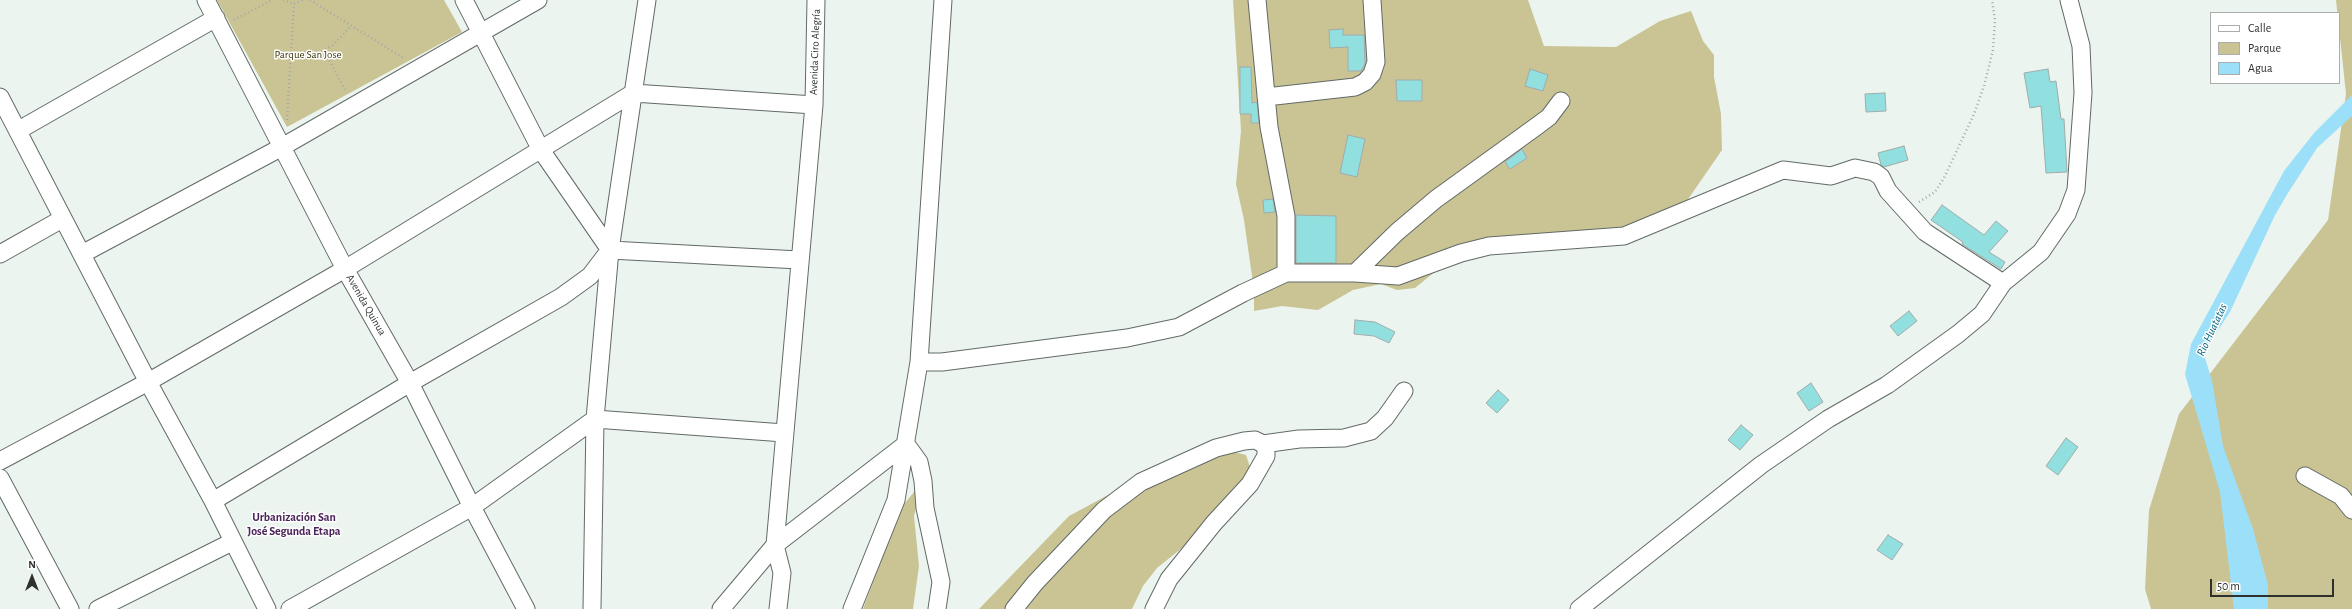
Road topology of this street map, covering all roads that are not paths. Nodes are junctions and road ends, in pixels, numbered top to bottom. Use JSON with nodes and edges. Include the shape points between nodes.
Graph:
{"nodes":[{"id":1,"x":206,"y":0,"type":"edge"},
{"id":2,"x":464,"y":0,"type":"edge"},
{"id":3,"x":538,"y":0,"type":"edge"},
{"id":4,"x":647,"y":0,"type":"edge"},
{"id":5,"x":816,"y":0,"type":"edge"},
{"id":6,"x":944,"y":0,"type":"edge"},
{"id":7,"x":1257,"y":0,"type":"edge"},
{"id":8,"x":1372,"y":0,"type":"edge"},
{"id":9,"x":2069,"y":0,"type":"edge"},
{"id":10,"x":222,"y":20,"type":"junction"},
{"id":11,"x":481,"y":34,"type":"junction"},
{"id":12,"x":633,"y":93,"type":"junction"},
{"id":13,"x":0,"y":97,"type":"edge"},
{"id":14,"x":1266,"y":97,"type":"junction"},
{"id":15,"x":1561,"y":102,"type":"dead end"},
{"id":16,"x":814,"y":104,"type":"junction"},
{"id":17,"x":18,"y":130,"type":"junction"},
{"id":18,"x":282,"y":147,"type":"junction"},
{"id":19,"x":541,"y":150,"type":"junction"},
{"id":20,"x":62,"y":219,"type":"junction"},
{"id":21,"x":610,"y":250,"type":"junction"},
{"id":22,"x":0,"y":254,"type":"edge"},
{"id":23,"x":82,"y":254,"type":"junction"},
{"id":24,"x":798,"y":260,"type":"junction"},
{"id":25,"x":345,"y":269,"type":"junction"},
{"id":26,"x":1355,"y":273,"type":"junction"},
{"id":27,"x":1286,"y":274,"type":"junction"},
{"id":28,"x":2004,"y":283,"type":"junction"},
{"id":29,"x":919,"y":362,"type":"junction"},
{"id":30,"x":148,"y":382,"type":"junction"},
{"id":31,"x":410,"y":383,"type":"junction"},
{"id":32,"x":1404,"y":391,"type":"dead end"},
{"id":33,"x":595,"y":419,"type":"junction"},
{"id":34,"x":784,"y":433,"type":"junction"},
{"id":35,"x":906,"y":444,"type":"junction"},
{"id":36,"x":1263,"y":444,"type":"junction"},
{"id":37,"x":0,"y":461,"type":"edge"},
{"id":38,"x":2304,"y":476,"type":"dead end"},
{"id":39,"x":0,"y":478,"type":"edge"},
{"id":40,"x":213,"y":501,"type":"junction"},
{"id":41,"x":472,"y":507,"type":"junction"},
{"id":42,"x":2352,"y":510,"type":"edge"},
{"id":43,"x":232,"y":542,"type":"junction"},
{"id":44,"x":775,"y":545,"type":"junction"},
{"id":45,"x":70,"y":609,"type":"edge"},
{"id":46,"x":98,"y":609,"type":"edge"},
{"id":47,"x":267,"y":609,"type":"edge"},
{"id":48,"x":290,"y":609,"type":"edge"},
{"id":49,"x":526,"y":609,"type":"edge"},
{"id":50,"x":592,"y":609,"type":"edge"},
{"id":51,"x":721,"y":609,"type":"edge"},
{"id":52,"x":778,"y":609,"type":"edge"},
{"id":53,"x":852,"y":609,"type":"edge"},
{"id":54,"x":937,"y":609,"type":"edge"},
{"id":55,"x":1014,"y":609,"type":"edge"},
{"id":56,"x":1154,"y":609,"type":"edge"},
{"id":57,"x":1579,"y":609,"type":"edge"}],
"edges":[{"from":1,"to":10,"type":"street","name":"Avenida Quinua"},
{"from":2,"to":11,"type":"street"},
{"from":3,"to":11,"type":"street"},
{"from":4,"to":12,"type":"street"},
{"from":5,"to":16,"type":"street","name":"Avenida Ciro Alegría"},
{"from":6,"to":29,"type":"street"},
{"from":7,"to":14,"type":"street"},
{"from":8,"to":14,"type":"street","via":[[1376,62],[1372,74],[1365,82],[1356,87]]},
{"from":9,"to":28,"type":"street","via":[[2081,46],[2083,93],[2076,190],[2067,214],[2041,252]]},
{"from":10,"to":17,"type":"street"},
{"from":10,"to":18,"type":"street","name":"Avenida Quinua"},
{"from":11,"to":18,"type":"street"},
{"from":11,"to":19,"type":"street"},
{"from":12,"to":16,"type":"street"},
{"from":12,"to":19,"type":"street"},
{"from":12,"to":21,"type":"street"},
{"from":13,"to":17,"type":"street"},
{"from":14,"to":27,"type":"street","via":[[1269,127],[1286,216]]},
{"from":15,"to":26,"type":"street","via":[[1549,117],[1436,199]]},
{"from":16,"to":24,"type":"street","name":"Avenida Ciro Alegría"},
{"from":17,"to":20,"type":"street"},
{"from":18,"to":23,"type":"street"},
{"from":18,"to":25,"type":"street","name":"Avenida Quinua"},
{"from":19,"to":21,"type":"street"},
{"from":19,"to":25,"type":"street"},
{"from":20,"to":22,"type":"street"},
{"from":20,"to":23,"type":"street"},
{"from":21,"to":24,"type":"street"},
{"from":21,"to":31,"type":"street","via":[[590,276],[561,297]]},
{"from":21,"to":33,"type":"street"},
{"from":23,"to":30,"type":"street"},
{"from":24,"to":34,"type":"street","name":"Avenida Ciro Alegría"},
{"from":25,"to":30,"type":"street"},
{"from":25,"to":31,"type":"street","name":"Avenida Quinua"},
{"from":26,"to":27,"type":"street"},
{"from":26,"to":28,"type":"street","via":[[1398,276],[1461,253],[1489,246],[1624,236],[1783,170],[1831,176],[1855,168],[1867,170],[1881,177],[1888,191],[1925,232]]},
{"from":27,"to":29,"type":"street","via":[[1243,293],[1179,327],[1127,338],[942,362]]},
{"from":28,"to":57,"type":"street","via":[[1982,314],[1958,334],[1887,385],[1828,419],[1766,462],[1708,505]]},
{"from":29,"to":35,"type":"street"},
{"from":30,"to":37,"type":"street"},
{"from":30,"to":40,"type":"street"},
{"from":31,"to":40,"type":"street"},
{"from":31,"to":41,"type":"street","name":"Avenida Quinua"},
{"from":32,"to":36,"type":"street","via":[[1385,418],[1370,431],[1344,438],[1299,439]]},
{"from":33,"to":34,"type":"street"},
{"from":33,"to":41,"type":"street"},
{"from":33,"to":50,"type":"street"},
{"from":34,"to":44,"type":"street","name":"Avenida Ciro Alegría"},
{"from":35,"to":44,"type":"street"},
{"from":35,"to":53,"type":"street","via":[[896,500]]},
{"from":35,"to":54,"type":"street","via":[[919,462],[923,481],[925,508],[941,582]]},
{"from":36,"to":55,"type":"street","via":[[1255,440],[1216,448],[1141,482],[1104,510],[1044,573]]},
{"from":36,"to":56,"type":"street","via":[[1266,456],[1250,484],[1214,523],[1170,579]]},
{"from":38,"to":42,"type":"street","via":[[2341,496]]},
{"from":39,"to":45,"type":"street"},
{"from":40,"to":43,"type":"street"},
{"from":41,"to":48,"type":"street"},
{"from":41,"to":49,"type":"street","name":"Avenida Quinua"},
{"from":43,"to":46,"type":"street"},
{"from":43,"to":47,"type":"street"},
{"from":44,"to":51,"type":"street"},
{"from":44,"to":52,"type":"street","name":"Avenida Ciro Alegría","via":[[782,573]]}]}
